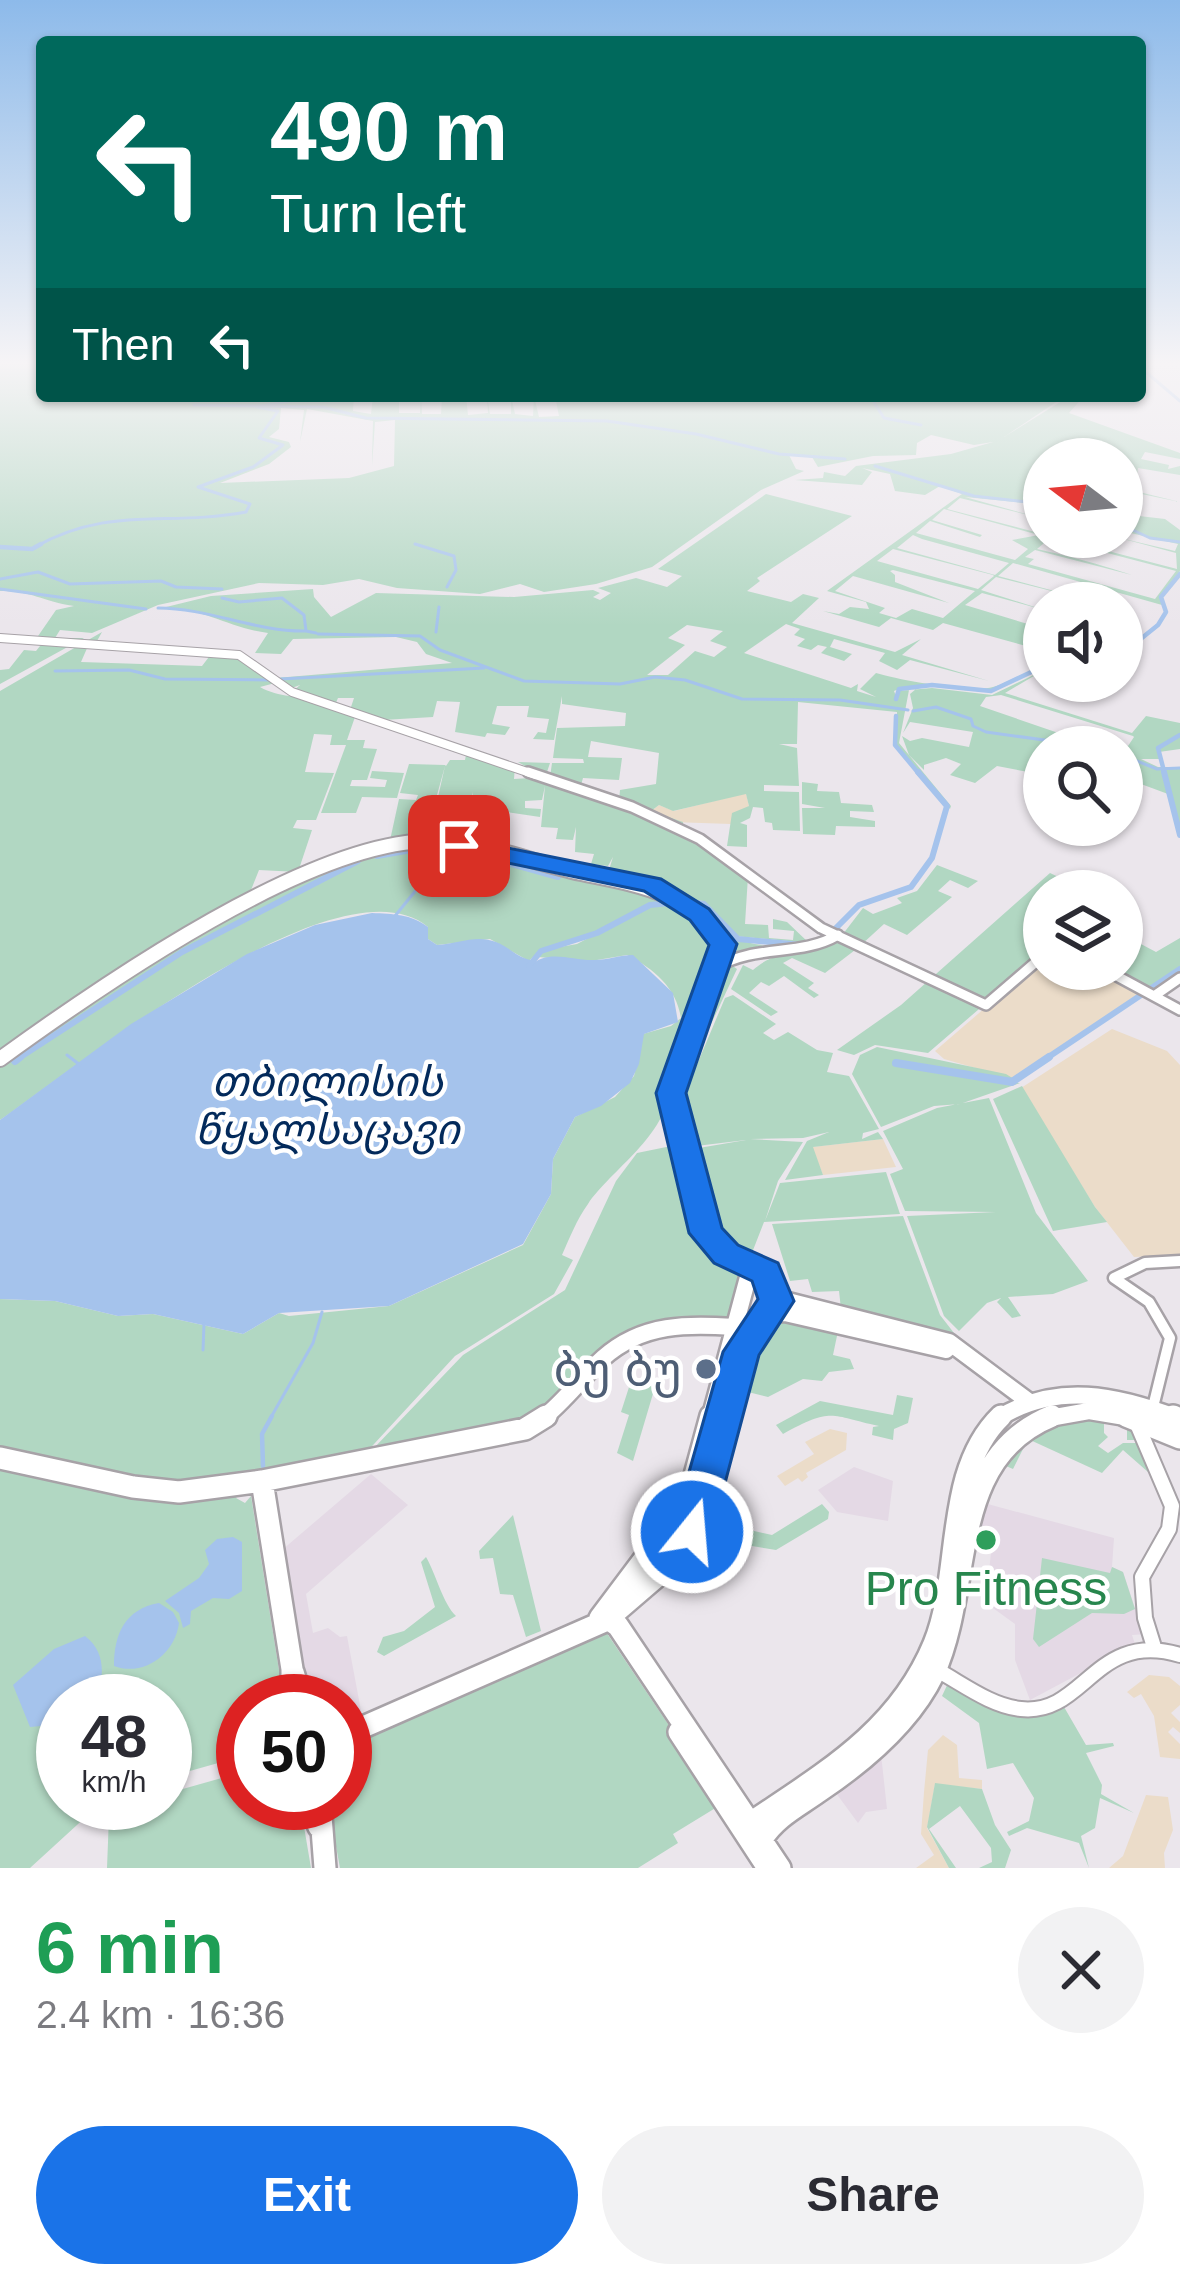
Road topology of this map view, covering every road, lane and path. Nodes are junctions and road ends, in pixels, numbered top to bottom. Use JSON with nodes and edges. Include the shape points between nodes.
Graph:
{"nodes":[{"id":1,"x":0,"y":638,"type":"edge"},
{"id":2,"x":834,"y":933,"type":"junction"},
{"id":3,"x":723,"y":944,"type":"junction"},
{"id":4,"x":740,"y":955,"type":"junction"},
{"id":5,"x":716,"y":967,"type":"junction"},
{"id":6,"x":1023,"y":973,"type":"edge"},
{"id":7,"x":1180,"y":978,"type":"edge"},
{"id":8,"x":1143,"y":990,"type":"edge"},
{"id":9,"x":1149,"y":993,"type":"junction"},
{"id":10,"x":1180,"y":1010,"type":"edge"},
{"id":11,"x":0,"y":1059,"type":"edge"},
{"id":12,"x":1180,"y":1261,"type":"edge"},
{"id":13,"x":750,"y":1274,"type":"junction"},
{"id":14,"x":760,"y":1316,"type":"junction"},
{"id":15,"x":1023,"y":1403,"type":"junction"},
{"id":16,"x":1067,"y":1403,"type":"junction"},
{"id":17,"x":1145,"y":1413,"type":"junction"},
{"id":18,"x":1180,"y":1419,"type":"edge"},
{"id":19,"x":1180,"y":1438,"type":"edge"},
{"id":20,"x":985,"y":1449,"type":"junction"},
{"id":21,"x":0,"y":1458,"type":"edge"},
{"id":22,"x":262,"y":1481,"type":"junction"},
{"id":23,"x":662,"y":1558,"type":"junction"},
{"id":24,"x":634,"y":1598,"type":"junction"},
{"id":25,"x":606,"y":1618,"type":"junction"},
{"id":26,"x":632,"y":1647,"type":"junction"},
{"id":27,"x":1154,"y":1647,"type":"junction"},
{"id":28,"x":1180,"y":1655,"type":"edge"},
{"id":29,"x":292,"y":1669,"type":"junction"},
{"id":30,"x":292,"y":1674,"type":"edge"},
{"id":31,"x":294,"y":1674,"type":"edge"},
{"id":32,"x":922,"y":1684,"type":"junction"},
{"id":33,"x":372,"y":1723,"type":"edge"},
{"id":34,"x":322,"y":1830,"type":"edge"},
{"id":35,"x":752,"y":1830,"type":"junction"},
{"id":36,"x":326,"y":1868,"type":"edge"},
{"id":37,"x":768,"y":1868,"type":"edge"},
{"id":38,"x":781,"y":1868,"type":"edge"}],
"edges":[{"from":1,"to":2,"type":"street","via":[[232,653],[292,692],[617,800],[700,839]]},
{"from":2,"to":4,"type":"street","via":[[816,947]]},
{"from":2,"to":6,"type":"street","via":[[986,1005]]},
{"from":3,"to":4,"type":"street"},
{"from":3,"to":5,"type":"main road"},
{"from":3,"to":11,"type":"main road","via":[[682,901],[643,882],[433,841],[368,850],[182,941]]},
{"from":4,"to":5,"type":"street"},
{"from":5,"to":13,"type":"main road","via":[[671,1093],[704,1228]]},
{"from":7,"to":9,"type":"street"},
{"from":8,"to":9,"type":"street"},
{"from":9,"to":10,"type":"street"},
{"from":12,"to":17,"type":"street","via":[[1145,1263],[1114,1277],[1149,1302],[1170,1338]]},
{"from":13,"to":14,"type":"main road"},
{"from":13,"to":14,"type":"main road","via":[[770,1276]]},
{"from":14,"to":15,"type":"main road","via":[[785,1312],[954,1352]]},
{"from":14,"to":22,"type":"main road","via":[[636,1331],[525,1429]]},
{"from":14,"to":23,"type":"main road","via":[[697,1495]]},
{"from":15,"to":16,"type":"main road"},
{"from":15,"to":20,"type":"main road","via":[[998,1418]]},
{"from":16,"to":17,"type":"main road"},
{"from":16,"to":20,"type":"main road"},
{"from":17,"to":18,"type":"main road"},
{"from":17,"to":19,"type":"main road"},
{"from":17,"to":27,"type":"street","via":[[1172,1506],[1142,1578]]},
{"from":20,"to":32,"type":"main road","via":[[950,1605]]},
{"from":21,"to":22,"type":"main road","via":[[167,1492]]},
{"from":22,"to":29,"type":"main road"},
{"from":23,"to":24,"type":"main road"},
{"from":23,"to":25,"type":"main road"},
{"from":24,"to":25,"type":"main road"},
{"from":24,"to":26,"type":"main road","via":[[625,1618]]},
{"from":25,"to":26,"type":"main road"},
{"from":25,"to":33,"type":"main road"},
{"from":25,"to":35,"type":"main road"},
{"from":26,"to":35,"type":"main road"},
{"from":27,"to":28,"type":"street"},
{"from":27,"to":32,"type":"street","via":[[1127,1650],[1030,1709]]},
{"from":29,"to":30,"type":"main road"},
{"from":29,"to":31,"type":"main road"},
{"from":32,"to":35,"type":"main road","via":[[867,1743],[767,1828]]},
{"from":34,"to":36,"type":"main road"},
{"from":35,"to":37,"type":"main road"},
{"from":35,"to":38,"type":"main road"}]}
